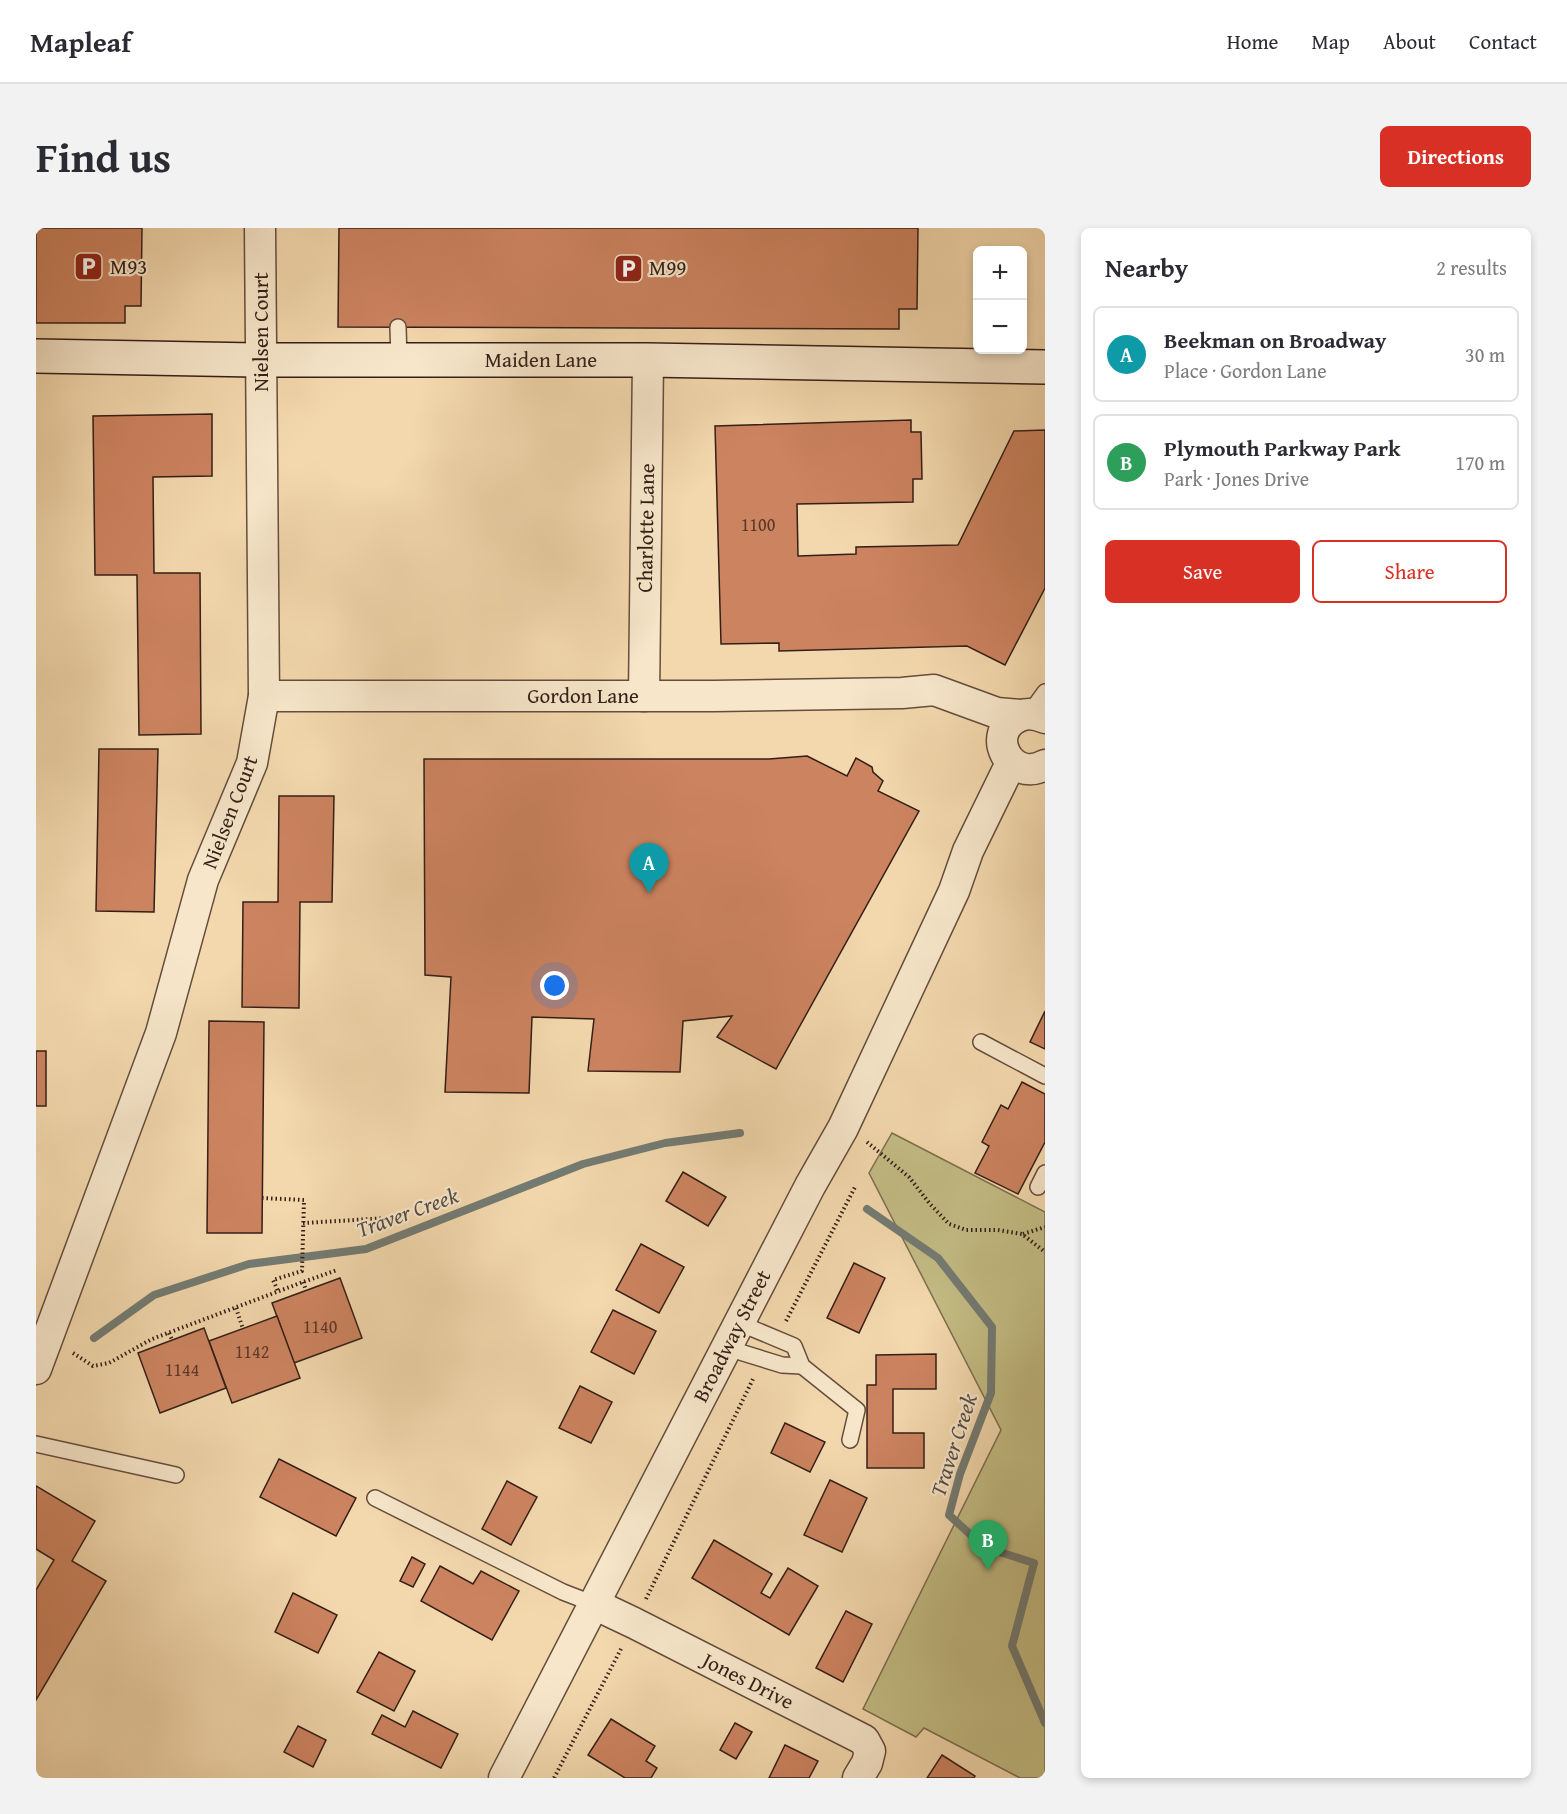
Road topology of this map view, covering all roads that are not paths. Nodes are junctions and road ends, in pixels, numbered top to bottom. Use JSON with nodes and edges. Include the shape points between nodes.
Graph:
{"nodes":[{"id":1,"x":260,"y":228,"type":"edge"},
{"id":2,"x":398,"y":327,"type":"dead end"},
{"id":3,"x":36,"y":356,"type":"edge"},
{"id":4,"x":261,"y":360,"type":"junction"},
{"id":5,"x":399,"y":360,"type":"junction"},
{"id":6,"x":648,"y":360,"type":"junction"},
{"id":7,"x":1045,"y":368,"type":"edge"},
{"id":8,"x":902,"y":693,"type":"junction"},
{"id":9,"x":264,"y":696,"type":"junction"},
{"id":10,"x":645,"y":696,"type":"junction"},
{"id":11,"x":1035,"y":710,"type":"edge"},
{"id":12,"x":1022,"y":761,"type":"edge"},
{"id":13,"x":981,"y":1042,"type":"dead end"},
{"id":14,"x":1045,"y":1076,"type":"edge"},
{"id":15,"x":733,"y":1335,"type":"junction"},
{"id":16,"x":802,"y":1366,"type":"junction"},
{"id":17,"x":36,"y":1369,"type":"edge"},
{"id":18,"x":850,"y":1440,"type":"dead end"},
{"id":19,"x":36,"y":1444,"type":"edge"},
{"id":20,"x":176,"y":1475,"type":"dead end"},
{"id":21,"x":375,"y":1498,"type":"dead end"},
{"id":22,"x":594,"y":1604,"type":"junction"},
{"id":23,"x":504,"y":1778,"type":"edge"},
{"id":24,"x":858,"y":1778,"type":"edge"}],
"edges":[{"from":1,"to":4,"type":"street","name":"Nielsen Court"},
{"from":2,"to":5,"type":"lane"},
{"from":3,"to":4,"type":"main road","name":"Maiden Lane"},
{"from":4,"to":5,"type":"main road","name":"Maiden Lane"},
{"from":4,"to":9,"type":"street","name":"Nielsen Court"},
{"from":5,"to":6,"type":"main road","name":"Maiden Lane"},
{"from":6,"to":7,"type":"main road","name":"Maiden Lane"},
{"from":6,"to":10,"type":"street","name":"Charlotte Lane"},
{"from":8,"to":10,"type":"street","name":"Gordon Lane"},
{"from":8,"to":11,"type":"street","name":"Gordon Lane","via":[[934,690],[997,713]]},
{"from":8,"to":12,"type":"street","name":"Gordon Lane","via":[[965,720]]},
{"from":9,"to":10,"type":"street","name":"Gordon Lane"},
{"from":9,"to":17,"type":"street","name":"Nielsen Court","via":[[252,763],[203,880],[161,1033]]},
{"from":11,"to":12,"type":"street","name":"Broadway Street","via":[[1012,720],[1006,727]]},
{"from":12,"to":15,"type":"street","name":"Broadway Street","via":[[987,855],[954,891],[843,1128]]},
{"from":13,"to":14,"type":"lane"},
{"from":15,"to":16,"type":"lane","via":[[763,1359]]},
{"from":15,"to":16,"type":"lane","via":[[777,1339],[794,1346]]},
{"from":15,"to":22,"type":"street","name":"Broadway Street"},
{"from":16,"to":18,"type":"lane","via":[[856,1410]]},
{"from":19,"to":20,"type":"lane"},
{"from":21,"to":22,"type":"lane"},
{"from":22,"to":23,"type":"street","name":"Broadway Street"},
{"from":22,"to":24,"type":"street","name":"Jones Drive","via":[[864,1740],[870,1751]]}]}
